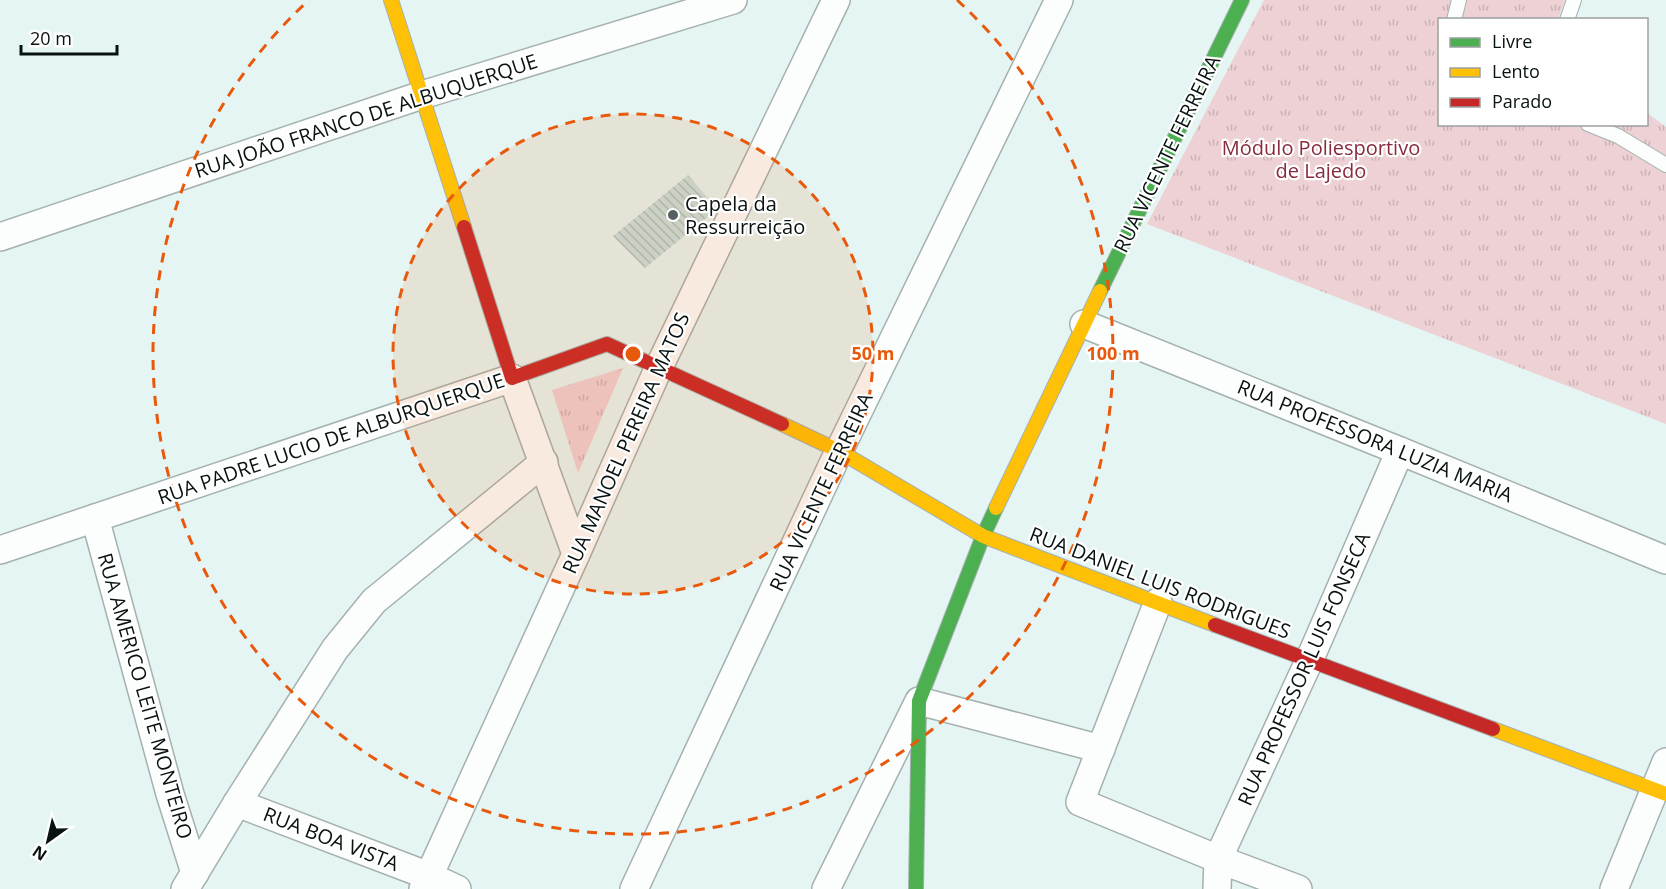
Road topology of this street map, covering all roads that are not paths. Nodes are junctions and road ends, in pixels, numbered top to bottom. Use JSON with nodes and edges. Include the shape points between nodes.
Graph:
{"nodes":[{"id":1,"x":391,"y":0,"type":"edge"},
{"id":2,"x":733,"y":0,"type":"edge"},
{"id":3,"x":836,"y":0,"type":"edge"},
{"id":4,"x":1059,"y":0,"type":"edge"},
{"id":5,"x":1242,"y":0,"type":"edge"},
{"id":6,"x":1459,"y":0,"type":"edge"},
{"id":7,"x":1574,"y":0,"type":"edge"},
{"id":8,"x":1454,"y":18,"type":"edge"},
{"id":9,"x":1568,"y":18,"type":"edge"},
{"id":10,"x":422,"y":95,"type":"junction"},
{"id":11,"x":1593,"y":126,"type":"edge"},
{"id":12,"x":1666,"y":165,"type":"edge"},
{"id":13,"x":0,"y":237,"type":"edge"},
{"id":14,"x":1084,"y":324,"type":"junction"},
{"id":15,"x":659,"y":367,"type":"junction"},
{"id":16,"x":512,"y":378,"type":"junction"},
{"id":17,"x":1400,"y":450,"type":"junction"},
{"id":18,"x":839,"y":451,"type":"junction"},
{"id":19,"x":544,"y":462,"type":"junction"},
{"id":20,"x":95,"y":518,"type":"junction"},
{"id":21,"x":983,"y":536,"type":"junction"},
{"id":22,"x":0,"y":550,"type":"edge"},
{"id":23,"x":576,"y":554,"type":"junction"},
{"id":24,"x":1666,"y":560,"type":"edge"},
{"id":25,"x":1158,"y":602,"type":"junction"},
{"id":26,"x":1309,"y":661,"type":"junction"},
{"id":27,"x":919,"y":701,"type":"junction"},
{"id":28,"x":1101,"y":749,"type":"junction"},
{"id":29,"x":1666,"y":762,"type":"edge"},
{"id":30,"x":1661,"y":792,"type":"edge"},
{"id":31,"x":237,"y":803,"type":"junction"},
{"id":32,"x":1218,"y":859,"type":"junction"},
{"id":33,"x":190,"y":881,"type":"edge"},
{"id":34,"x":426,"y":882,"type":"edge"},
{"id":35,"x":457,"y":889,"type":"edge"},
{"id":36,"x":634,"y":889,"type":"edge"},
{"id":37,"x":826,"y":889,"type":"edge"},
{"id":38,"x":916,"y":889,"type":"edge"},
{"id":39,"x":1217,"y":889,"type":"edge"},
{"id":40,"x":1298,"y":889,"type":"edge"},
{"id":41,"x":1614,"y":889,"type":"edge"}],
"edges":[{"from":1,"to":10,"type":"street"},
{"from":2,"to":10,"type":"street","name":"RUA JOÃO FRANCO DE ALBUQUERQUE"},
{"from":3,"to":15,"type":"street","name":"RUA MANOEL PEREIRA MATOS"},
{"from":4,"to":18,"type":"street","name":"RUA VICENTE FERREIRA"},
{"from":5,"to":14,"type":"street","name":"RUA VICENTE FERREIRA"},
{"from":6,"to":8,"type":"lane"},
{"from":7,"to":9,"type":"lane"},
{"from":10,"to":13,"type":"street","name":"RUA JOÃO FRANCO DE ALBUQUERQUE"},
{"from":10,"to":16,"type":"street"},
{"from":11,"to":12,"type":"lane"},
{"from":14,"to":17,"type":"street","name":"RUA PROFESSORA LUZIA MARIA"},
{"from":14,"to":21,"type":"street","name":"RUA VICENTE FERREIRA"},
{"from":15,"to":16,"type":"street","name":"RUA PADRE LUCIO DE ALBURQUERQUE","via":[[607,344]]},
{"from":15,"to":18,"type":"street","name":"RUA DANIEL LUIS RODRIGUES"},
{"from":15,"to":23,"type":"street","name":"RUA MANOEL PEREIRA MATOS"},
{"from":16,"to":19,"type":"street"},
{"from":16,"to":20,"type":"street","name":"RUA PADRE LUCIO DE ALBURQUERQUE"},
{"from":17,"to":24,"type":"street","name":"RUA PROFESSORA LUZIA MARIA"},
{"from":17,"to":26,"type":"street","name":"RUA PROFESSOR LUIS FONSECA"},
{"from":18,"to":21,"type":"street","name":"RUA DANIEL LUIS RODRIGUES"},
{"from":18,"to":36,"type":"street","name":"RUA VICENTE FERREIRA"},
{"from":19,"to":23,"type":"street"},
{"from":19,"to":31,"type":"street","via":[[374,601],[335,649]]},
{"from":20,"to":22,"type":"street","name":"RUA PADRE LUCIO DE ALBURQUERQUE"},
{"from":20,"to":33,"type":"street","name":"RUA AMERICO LEITE MONTEIRO"},
{"from":21,"to":25,"type":"street","name":"RUA DANIEL LUIS RODRIGUES"},
{"from":21,"to":27,"type":"street","name":"RUA VICENTE FERREIRA"},
{"from":23,"to":34,"type":"street","name":"RUA MANOEL PEREIRA MATOS"},
{"from":25,"to":26,"type":"street","name":"RUA DANIEL LUIS RODRIGUES"},
{"from":25,"to":28,"type":"street"},
{"from":26,"to":30,"type":"street","name":"RUA DANIEL LUIS RODRIGUES"},
{"from":26,"to":32,"type":"street","name":"RUA PROFESSOR LUIS FONSECA"},
{"from":27,"to":28,"type":"street"},
{"from":27,"to":37,"type":"street"},
{"from":27,"to":38,"type":"street"},
{"from":28,"to":32,"type":"street","via":[[1080,802]]},
{"from":29,"to":30,"type":"street"},
{"from":30,"to":41,"type":"street"},
{"from":31,"to":33,"type":"street"},
{"from":31,"to":34,"type":"street","name":"RUA BOA VISTA"},
{"from":32,"to":39,"type":"street","name":"RUA PROFESSOR LUIS FONSECA"},
{"from":32,"to":40,"type":"street"},
{"from":34,"to":35,"type":"street","name":"RUA BOA VISTA"}]}
